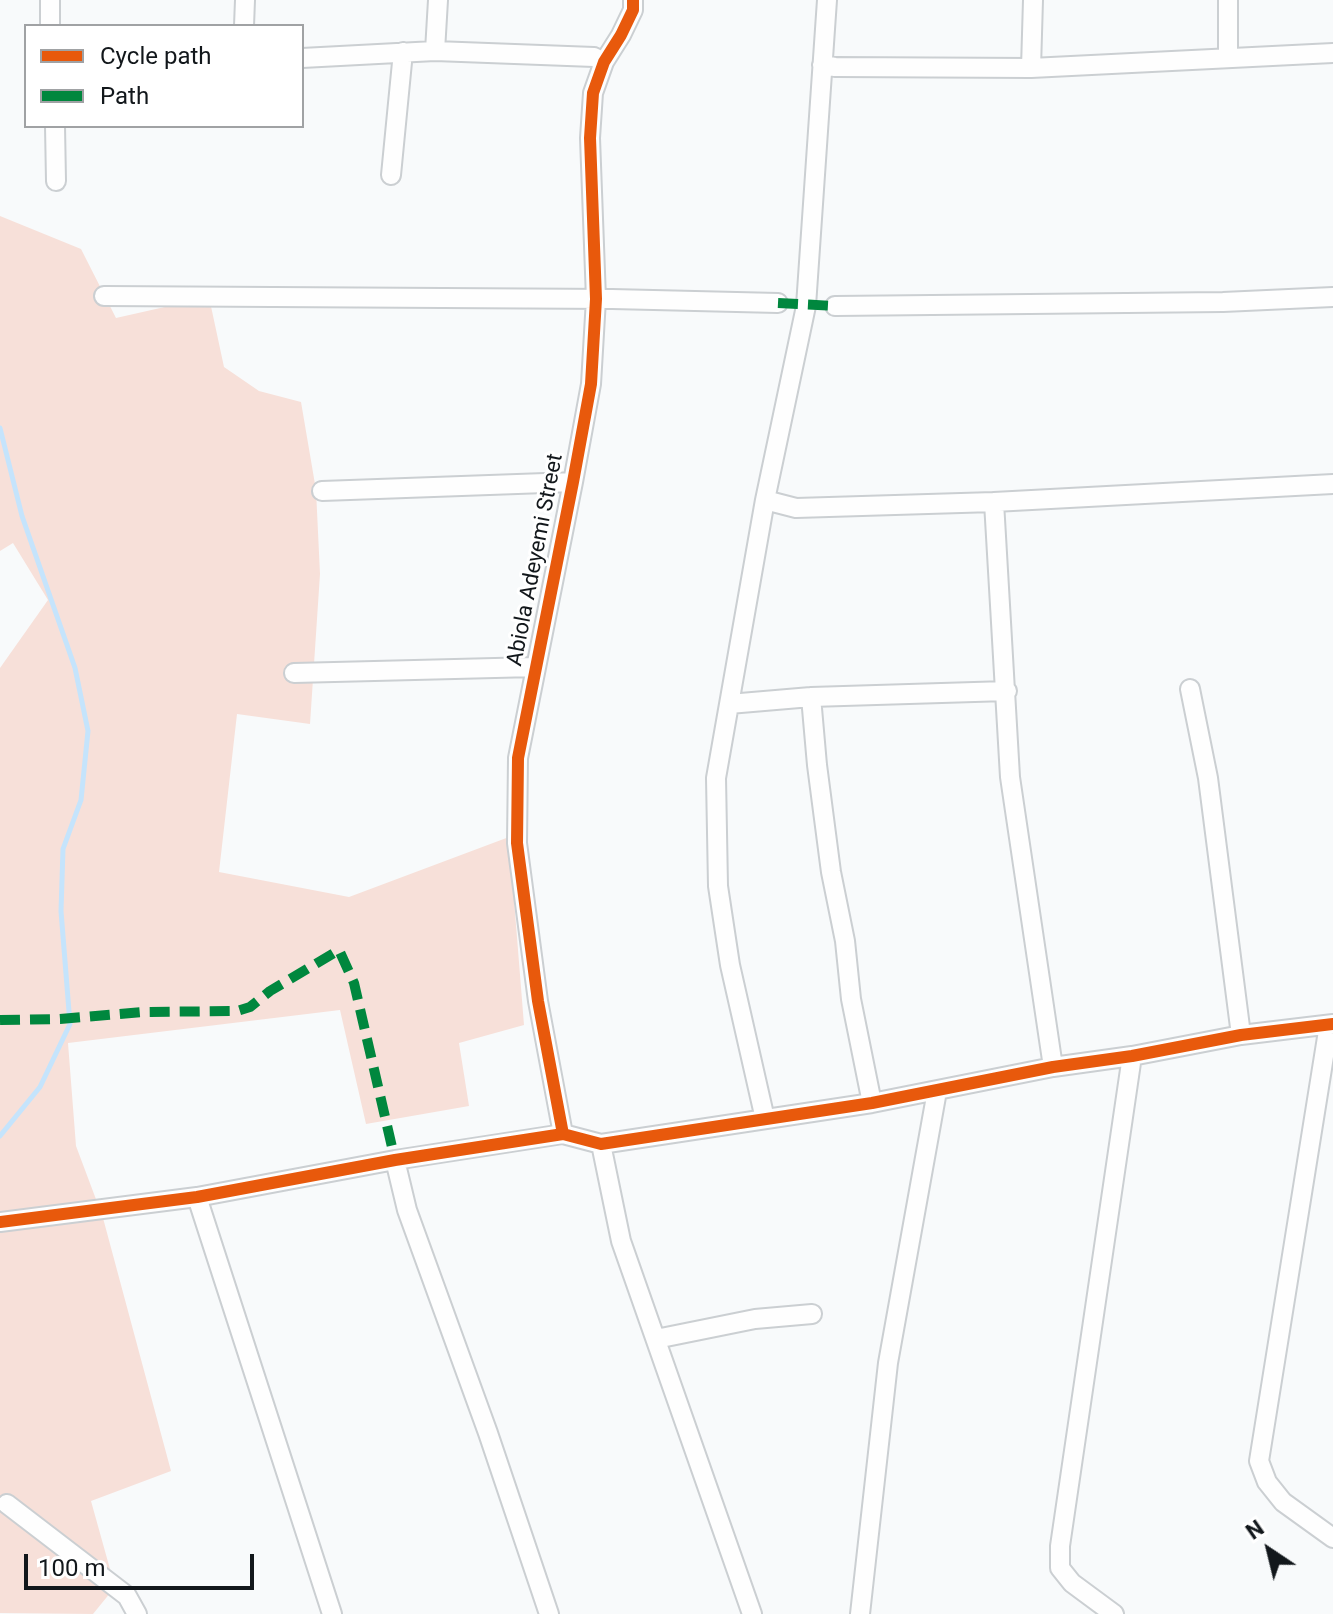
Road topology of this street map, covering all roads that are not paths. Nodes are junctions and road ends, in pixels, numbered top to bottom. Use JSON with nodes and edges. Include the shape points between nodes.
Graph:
{"nodes":[{"id":1,"x":50,"y":0,"type":"edge"},
{"id":2,"x":245,"y":0,"type":"edge"},
{"id":3,"x":438,"y":0,"type":"edge"},
{"id":4,"x":633,"y":0,"type":"edge"},
{"id":5,"x":827,"y":0,"type":"edge"},
{"id":6,"x":1033,"y":0,"type":"edge"},
{"id":7,"x":1228,"y":0,"type":"edge"},
{"id":8,"x":50,"y":24,"type":"edge"},
{"id":9,"x":244,"y":24,"type":"edge"},
{"id":10,"x":435,"y":51,"type":"junction"},
{"id":11,"x":403,"y":52,"type":"junction"},
{"id":12,"x":1333,"y":53,"type":"edge"},
{"id":13,"x":304,"y":58,"type":"edge"},
{"id":14,"x":1228,"y":58,"type":"junction"},
{"id":15,"x":604,"y":62,"type":"junction"},
{"id":16,"x":822,"y":65,"type":"junction"},
{"id":17,"x":1031,"y":68,"type":"junction"},
{"id":18,"x":55,"y":128,"type":"edge"},
{"id":19,"x":391,"y":175,"type":"dead end"},
{"id":20,"x":56,"y":181,"type":"dead end"},
{"id":21,"x":104,"y":296,"type":"dead end"},
{"id":22,"x":1333,"y":297,"type":"edge"},
{"id":23,"x":596,"y":299,"type":"junction"},
{"id":24,"x":778,"y":303,"type":"dead end"},
{"id":25,"x":835,"y":306,"type":"dead end"},
{"id":26,"x":573,"y":482,"type":"junction"},
{"id":27,"x":1333,"y":484,"type":"edge"},
{"id":28,"x":322,"y":491,"type":"dead end"},
{"id":29,"x":765,"y":500,"type":"junction"},
{"id":30,"x":994,"y":502,"type":"junction"},
{"id":31,"x":535,"y":667,"type":"junction"},
{"id":32,"x":294,"y":673,"type":"dead end"},
{"id":33,"x":1190,"y":689,"type":"dead end"},
{"id":34,"x":1007,"y":691,"type":"junction"},
{"id":35,"x":811,"y":697,"type":"junction"},
{"id":36,"x":729,"y":704,"type":"junction"},
{"id":37,"x":1331,"y":1024,"type":"edge"},
{"id":38,"x":1241,"y":1035,"type":"junction"},
{"id":39,"x":1132,"y":1056,"type":"junction"},
{"id":40,"x":1053,"y":1067,"type":"junction"},
{"id":41,"x":937,"y":1091,"type":"junction"},
{"id":42,"x":872,"y":1103,"type":"junction"},
{"id":43,"x":765,"y":1119,"type":"junction"},
{"id":44,"x":563,"y":1134,"type":"junction"},
{"id":45,"x":601,"y":1144,"type":"junction"},
{"id":46,"x":395,"y":1160,"type":"junction"},
{"id":47,"x":197,"y":1197,"type":"junction"},
{"id":48,"x":0,"y":1222,"type":"edge"},
{"id":49,"x":812,"y":1314,"type":"dead end"},
{"id":50,"x":656,"y":1339,"type":"junction"},
{"id":51,"x":7,"y":1504,"type":"dead end"},
{"id":52,"x":1333,"y":1538,"type":"edge"},
{"id":53,"x":137,"y":1614,"type":"edge"},
{"id":54,"x":332,"y":1614,"type":"edge"},
{"id":55,"x":549,"y":1614,"type":"edge"},
{"id":56,"x":752,"y":1614,"type":"edge"},
{"id":57,"x":860,"y":1614,"type":"edge"},
{"id":58,"x":1114,"y":1614,"type":"edge"}],
"edges":[{"from":1,"to":8,"type":"street"},
{"from":2,"to":9,"type":"street"},
{"from":3,"to":10,"type":"street"},
{"from":4,"to":15,"type":"street","name":"Abiola Adeyemi Street","via":[[633,10]]},
{"from":5,"to":16,"type":"street"},
{"from":6,"to":17,"type":"street"},
{"from":7,"to":14,"type":"street"},
{"from":10,"to":11,"type":"street"},
{"from":10,"to":15,"type":"street","via":[[594,57]]},
{"from":11,"to":13,"type":"street"},
{"from":11,"to":19,"type":"street"},
{"from":12,"to":14,"type":"street"},
{"from":14,"to":17,"type":"street"},
{"from":15,"to":23,"type":"street","name":"Abiola Adeyemi Street","via":[[593,93],[590,138]]},
{"from":16,"to":17,"type":"street"},
{"from":16,"to":29,"type":"street","via":[[806,306]]},
{"from":18,"to":20,"type":"street"},
{"from":21,"to":23,"type":"street"},
{"from":22,"to":25,"type":"street"},
{"from":23,"to":24,"type":"street"},
{"from":23,"to":26,"type":"street","name":"Abiola Adeyemi Street","via":[[591,384]]},
{"from":26,"to":28,"type":"street"},
{"from":26,"to":31,"type":"street","name":"Abiola Adeyemi Street"},
{"from":27,"to":30,"type":"street"},
{"from":29,"to":30,"type":"street","via":[[796,508]]},
{"from":29,"to":36,"type":"street"},
{"from":30,"to":34,"type":"street"},
{"from":31,"to":32,"type":"street"},
{"from":31,"to":44,"type":"street","name":"Abiola Adeyemi Street","via":[[518,758],[517,843]]},
{"from":33,"to":38,"type":"street","via":[[1208,778]]},
{"from":34,"to":35,"type":"street"},
{"from":34,"to":40,"type":"street","via":[[1010,777]]},
{"from":35,"to":36,"type":"street"},
{"from":35,"to":42,"type":"street","via":[[831,872]]},
{"from":36,"to":43,"type":"street","via":[[716,778],[718,886]]},
{"from":37,"to":38,"type":"street"},
{"from":37,"to":52,"type":"street","via":[[1259,1461],[1283,1502]]},
{"from":38,"to":39,"type":"street"},
{"from":39,"to":40,"type":"street"},
{"from":39,"to":58,"type":"street","via":[[1060,1546],[1060,1568]]},
{"from":40,"to":41,"type":"street"},
{"from":41,"to":42,"type":"street"},
{"from":41,"to":57,"type":"street","via":[[888,1363]]},
{"from":42,"to":43,"type":"street"},
{"from":43,"to":45,"type":"street"},
{"from":44,"to":45,"type":"street"},
{"from":44,"to":46,"type":"street"},
{"from":45,"to":50,"type":"street","via":[[621,1241]]},
{"from":46,"to":47,"type":"street"},
{"from":46,"to":55,"type":"street","via":[[407,1210]]},
{"from":47,"to":48,"type":"street"},
{"from":47,"to":54,"type":"street"},
{"from":49,"to":50,"type":"street","via":[[755,1319]]},
{"from":50,"to":56,"type":"street"},
{"from":51,"to":53,"type":"street","via":[[127,1596]]}]}
